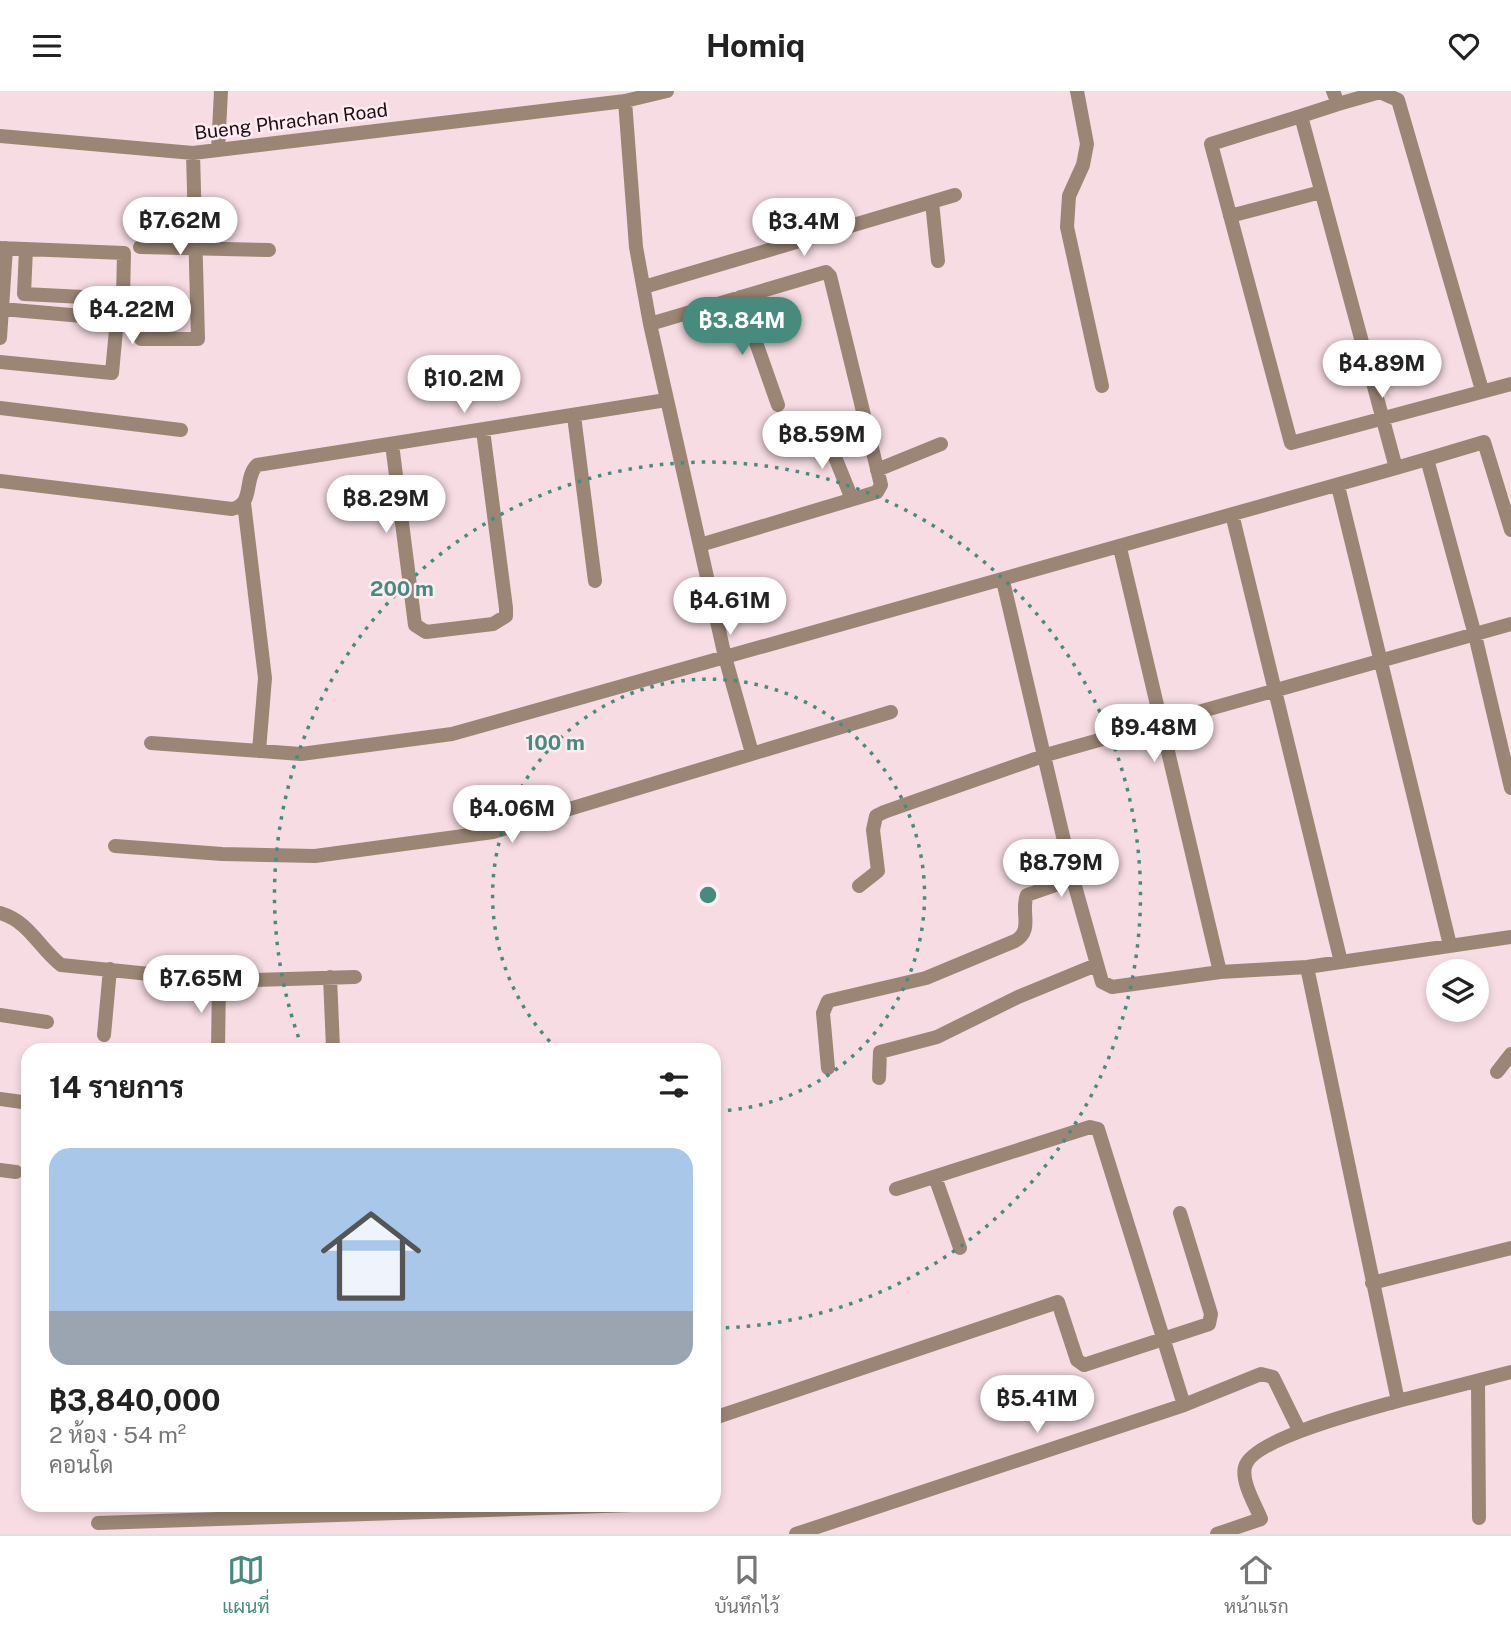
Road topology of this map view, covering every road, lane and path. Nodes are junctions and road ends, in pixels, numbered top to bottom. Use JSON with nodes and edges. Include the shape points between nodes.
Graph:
{"nodes":[{"id":1,"x":221,"y":91,"type":"edge"},
{"id":2,"x":667,"y":91,"type":"edge"},
{"id":3,"x":1077,"y":91,"type":"edge"},
{"id":4,"x":1336,"y":98,"type":"edge"},
{"id":5,"x":625,"y":101,"type":"junction"},
{"id":6,"x":1301,"y":116,"type":"junction"},
{"id":7,"x":0,"y":136,"type":"edge"},
{"id":8,"x":218,"y":150,"type":"junction"},
{"id":9,"x":193,"y":153,"type":"junction"},
{"id":10,"x":1321,"y":192,"type":"junction"},
{"id":11,"x":955,"y":195,"type":"dead end"},
{"id":12,"x":932,"y":202,"type":"junction"},
{"id":13,"x":1230,"y":216,"type":"junction"},
{"id":14,"x":140,"y":247,"type":"dead end"},
{"id":15,"x":3,"y":248,"type":"edge"},
{"id":16,"x":26,"y":249,"type":"junction"},
{"id":17,"x":197,"y":249,"type":"junction"},
{"id":18,"x":269,"y":250,"type":"dead end"},
{"id":19,"x":938,"y":261,"type":"dead end"},
{"id":20,"x":2,"y":283,"type":"edge"},
{"id":21,"x":644,"y":287,"type":"junction"},
{"id":22,"x":740,"y":297,"type":"junction"},
{"id":23,"x":2,"y":309,"type":"junction"},
{"id":24,"x":650,"y":324,"type":"junction"},
{"id":25,"x":0,"y":338,"type":"edge"},
{"id":26,"x":141,"y":339,"type":"dead end"},
{"id":27,"x":0,"y":362,"type":"edge"},
{"id":28,"x":1511,"y":384,"type":"edge"},
{"id":29,"x":1102,"y":386,"type":"dead end"},
{"id":30,"x":1482,"y":390,"type":"junction"},
{"id":31,"x":666,"y":400,"type":"junction"},
{"id":32,"x":778,"y":405,"type":"dead end"},
{"id":33,"x":0,"y":408,"type":"edge"},
{"id":34,"x":575,"y":416,"type":"junction"},
{"id":35,"x":1381,"y":419,"type":"junction"},
{"id":36,"x":181,"y":430,"type":"dead end"},
{"id":37,"x":483,"y":430,"type":"junction"},
{"id":38,"x":824,"y":430,"type":"dead end"},
{"id":39,"x":392,"y":443,"type":"junction"},
{"id":40,"x":941,"y":444,"type":"dead end"},
{"id":41,"x":1427,"y":459,"type":"junction"},
{"id":42,"x":1396,"y":468,"type":"junction"},
{"id":43,"x":877,"y":470,"type":"junction"},
{"id":44,"x":0,"y":481,"type":"edge"},
{"id":45,"x":1338,"y":486,"type":"junction"},
{"id":46,"x":852,"y":499,"type":"junction"},
{"id":47,"x":244,"y":503,"type":"junction"},
{"id":48,"x":1233,"y":514,"type":"junction"},
{"id":49,"x":1511,"y":530,"type":"edge"},
{"id":50,"x":700,"y":545,"type":"junction"},
{"id":51,"x":1120,"y":548,"type":"junction"},
{"id":52,"x":596,"y":581,"type":"dead end"},
{"id":53,"x":1003,"y":581,"type":"junction"},
{"id":54,"x":1511,"y":624,"type":"edge"},
{"id":55,"x":1475,"y":635,"type":"junction"},
{"id":56,"x":725,"y":657,"type":"junction"},
{"id":57,"x":1380,"y":661,"type":"junction"},
{"id":58,"x":1276,"y":689,"type":"junction"},
{"id":59,"x":891,"y":712,"type":"dead end"},
{"id":60,"x":1162,"y":722,"type":"junction"},
{"id":61,"x":150,"y":743,"type":"dead end"},
{"id":62,"x":259,"y":751,"type":"junction"},
{"id":63,"x":752,"y":753,"type":"junction"},
{"id":64,"x":1046,"y":755,"type":"junction"},
{"id":65,"x":1511,"y":788,"type":"edge"},
{"id":66,"x":115,"y":846,"type":"dead end"},
{"id":67,"x":1073,"y":879,"type":"junction"},
{"id":68,"x":859,"y":886,"type":"dead end"},
{"id":69,"x":0,"y":913,"type":"edge"},
{"id":70,"x":1511,"y":937,"type":"edge"},
{"id":71,"x":1450,"y":945,"type":"junction"},
{"id":72,"x":1341,"y":962,"type":"junction"},
{"id":73,"x":1096,"y":965,"type":"junction"},
{"id":74,"x":1307,"y":967,"type":"junction"},
{"id":75,"x":110,"y":969,"type":"junction"},
{"id":76,"x":1220,"y":972,"type":"junction"},
{"id":77,"x":330,"y":977,"type":"junction"},
{"id":78,"x":355,"y":977,"type":"dead end"},
{"id":79,"x":219,"y":981,"type":"junction"},
{"id":80,"x":0,"y":1015,"type":"edge"},
{"id":81,"x":47,"y":1022,"type":"dead end"},
{"id":82,"x":104,"y":1035,"type":"dead end"},
{"id":83,"x":218,"y":1043,"type":"edge"},
{"id":84,"x":333,"y":1043,"type":"edge"},
{"id":85,"x":1511,"y":1054,"type":"edge"},
{"id":86,"x":828,"y":1068,"type":"dead end"},
{"id":87,"x":1497,"y":1072,"type":"dead end"},
{"id":88,"x":879,"y":1078,"type":"dead end"},
{"id":89,"x":0,"y":1099,"type":"edge"},
{"id":90,"x":21,"y":1103,"type":"edge"},
{"id":91,"x":0,"y":1170,"type":"edge"},
{"id":92,"x":16,"y":1172,"type":"dead end"},
{"id":93,"x":935,"y":1177,"type":"junction"},
{"id":94,"x":897,"y":1189,"type":"dead end"},
{"id":95,"x":1180,"y":1213,"type":"dead end"},
{"id":96,"x":960,"y":1248,"type":"dead end"},
{"id":97,"x":1511,"y":1248,"type":"edge"},
{"id":98,"x":1371,"y":1283,"type":"junction"},
{"id":99,"x":1162,"y":1341,"type":"junction"},
{"id":100,"x":1511,"y":1372,"type":"edge"},
{"id":101,"x":1478,"y":1382,"type":"junction"},
{"id":102,"x":1398,"y":1401,"type":"junction"},
{"id":103,"x":1184,"y":1405,"type":"junction"},
{"id":104,"x":721,"y":1416,"type":"edge"},
{"id":105,"x":1299,"y":1430,"type":"junction"},
{"id":106,"x":425,"y":1512,"type":"edge"},
{"id":107,"x":1479,"y":1518,"type":"dead end"},
{"id":108,"x":1261,"y":1519,"type":"junction"},
{"id":109,"x":98,"y":1523,"type":"dead end"},
{"id":110,"x":796,"y":1534,"type":"edge"},
{"id":111,"x":1217,"y":1534,"type":"edge"},
{"id":112,"x":1267,"y":1534,"type":"edge"}],
"edges":[{"from":1,"to":8,"type":"street"},
{"from":2,"to":5,"type":"street","name":"Bueng Phrachan Road"},
{"from":3,"to":29,"type":"street","via":[[1087,145],[1069,196],[1067,227]]},
{"from":4,"to":6,"type":"street"},
{"from":4,"to":30,"type":"street","via":[[1380,92],[1398,100]]},
{"from":5,"to":8,"type":"street","name":"Bueng Phrachan Road"},
{"from":5,"to":21,"type":"street","via":[[636,247]]},
{"from":6,"to":10,"type":"street"},
{"from":6,"to":13,"type":"street","via":[[1211,144]]},
{"from":7,"to":9,"type":"street","name":"Bueng Phrachan Road"},
{"from":8,"to":9,"type":"street","name":"Bueng Phrachan Road"},
{"from":9,"to":17,"type":"street"},
{"from":10,"to":13,"type":"street"},
{"from":10,"to":35,"type":"street"},
{"from":11,"to":12,"type":"street"},
{"from":12,"to":19,"type":"street"},
{"from":12,"to":21,"type":"street"},
{"from":13,"to":35,"type":"street","via":[[1291,443]]},
{"from":14,"to":17,"type":"street"},
{"from":15,"to":16,"type":"street"},
{"from":15,"to":20,"type":"street"},
{"from":16,"to":16,"type":"street","via":[[124,253],[123,299],[24,294]]},
{"from":17,"to":18,"type":"street"},
{"from":17,"to":26,"type":"street","via":[[198,339]]},
{"from":20,"to":23,"type":"street"},
{"from":21,"to":24,"type":"street"},
{"from":22,"to":24,"type":"street"},
{"from":22,"to":32,"type":"street"},
{"from":22,"to":43,"type":"street","via":[[820,272],[830,276]]},
{"from":23,"to":25,"type":"street"},
{"from":23,"to":27,"type":"street","via":[[117,319],[112,373]]},
{"from":24,"to":31,"type":"street"},
{"from":28,"to":30,"type":"street"},
{"from":30,"to":35,"type":"street"},
{"from":31,"to":34,"type":"street"},
{"from":31,"to":50,"type":"street"},
{"from":33,"to":36,"type":"street"},
{"from":34,"to":37,"type":"street"},
{"from":34,"to":52,"type":"street"},
{"from":35,"to":42,"type":"street"},
{"from":37,"to":39,"type":"street"},
{"from":37,"to":39,"type":"street","via":[[506,608],[506,616],[493,624],[426,632],[415,625]]},
{"from":38,"to":46,"type":"street"},
{"from":39,"to":47,"type":"street","via":[[257,465],[250,472]]},
{"from":40,"to":43,"type":"street"},
{"from":41,"to":42,"type":"street"},
{"from":41,"to":49,"type":"street","via":[[1484,442]]},
{"from":41,"to":55,"type":"street"},
{"from":42,"to":45,"type":"street"},
{"from":43,"to":46,"type":"street","via":[[880,490]]},
{"from":44,"to":47,"type":"street","via":[[232,509]]},
{"from":45,"to":48,"type":"street"},
{"from":45,"to":57,"type":"street"},
{"from":46,"to":50,"type":"street"},
{"from":47,"to":62,"type":"street","via":[[265,678]]},
{"from":48,"to":51,"type":"street"},
{"from":48,"to":58,"type":"street"},
{"from":50,"to":56,"type":"street"},
{"from":51,"to":53,"type":"street"},
{"from":51,"to":60,"type":"street"},
{"from":53,"to":56,"type":"street"},
{"from":53,"to":64,"type":"street"},
{"from":54,"to":55,"type":"street"},
{"from":55,"to":57,"type":"street"},
{"from":55,"to":65,"type":"street"},
{"from":56,"to":62,"type":"street","via":[[453,734],[301,754]]},
{"from":56,"to":63,"type":"street"},
{"from":57,"to":58,"type":"street"},
{"from":57,"to":71,"type":"street"},
{"from":58,"to":60,"type":"street"},
{"from":58,"to":72,"type":"street"},
{"from":59,"to":63,"type":"street"},
{"from":60,"to":64,"type":"street"},
{"from":60,"to":76,"type":"street"},
{"from":61,"to":62,"type":"street"},
{"from":63,"to":66,"type":"street","via":[[493,832],[315,856]]},
{"from":64,"to":67,"type":"street"},
{"from":64,"to":68,"type":"street","via":[[876,816],[873,830],[878,871]]},
{"from":67,"to":73,"type":"street"},
{"from":67,"to":86,"type":"street","via":[[1027,895],[1026,930],[1016,941],[926,978],[828,1001],[823,1013]]},
{"from":69,"to":75,"type":"street","via":[[13,916],[29,929],[61,965]]},
{"from":70,"to":71,"type":"street"},
{"from":71,"to":72,"type":"street"},
{"from":72,"to":74,"type":"street"},
{"from":73,"to":76,"type":"street","via":[[1102,982],[1112,987]]},
{"from":73,"to":88,"type":"street","via":[[937,1037],[886,1049],[878,1058]]},
{"from":74,"to":76,"type":"street"},
{"from":74,"to":98,"type":"street"},
{"from":75,"to":79,"type":"street"},
{"from":75,"to":82,"type":"street"},
{"from":77,"to":78,"type":"street"},
{"from":77,"to":79,"type":"street"},
{"from":77,"to":84,"type":"street"},
{"from":79,"to":83,"type":"street"},
{"from":80,"to":81,"type":"street"},
{"from":85,"to":87,"type":"street"},
{"from":89,"to":90,"type":"street"},
{"from":91,"to":92,"type":"street"},
{"from":93,"to":94,"type":"street"},
{"from":93,"to":96,"type":"street"},
{"from":93,"to":99,"type":"street","via":[[1090,1127],[1098,1129]]},
{"from":95,"to":99,"type":"street","via":[[1212,1321]]},
{"from":97,"to":98,"type":"street"},
{"from":98,"to":102,"type":"street"},
{"from":99,"to":103,"type":"street"},
{"from":99,"to":104,"type":"street","via":[[1084,1365],[1077,1360],[1058,1302]]},
{"from":100,"to":101,"type":"street"},
{"from":101,"to":102,"type":"street"},
{"from":101,"to":107,"type":"street"},
{"from":102,"to":105,"type":"street"},
{"from":103,"to":105,"type":"street","via":[[1268,1374]]},
{"from":103,"to":110,"type":"street"},
{"from":105,"to":108,"type":"street","via":[[1245,1466]]},
{"from":106,"to":109,"type":"street"},
{"from":108,"to":111,"type":"street"},
{"from":108,"to":112,"type":"street"}]}
